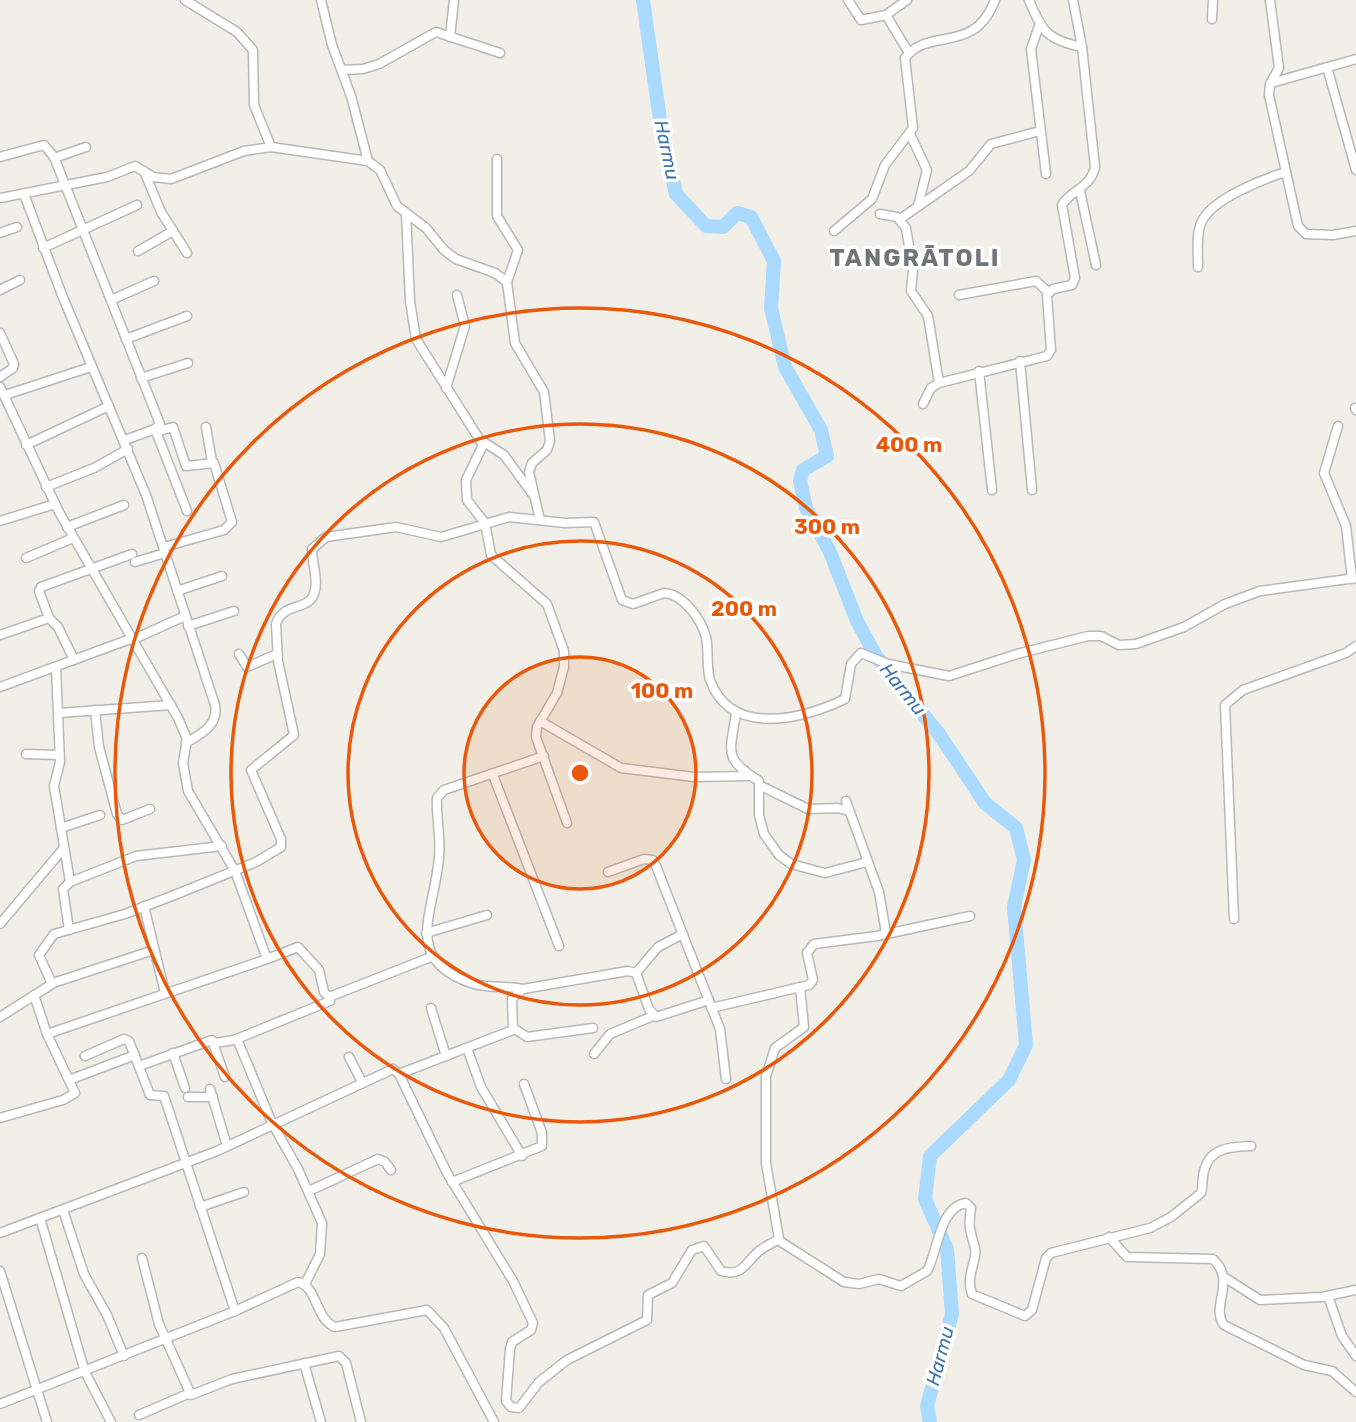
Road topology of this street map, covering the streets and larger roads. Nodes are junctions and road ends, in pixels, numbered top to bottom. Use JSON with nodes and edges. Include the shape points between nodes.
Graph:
{"nodes":[{"id":1,"x":185,"y":0,"type":"edge"},
{"id":2,"x":321,"y":0,"type":"edge"},
{"id":3,"x":454,"y":0,"type":"edge"},
{"id":4,"x":848,"y":0,"type":"edge"},
{"id":5,"x":907,"y":0,"type":"edge"},
{"id":6,"x":995,"y":0,"type":"edge"},
{"id":7,"x":1029,"y":0,"type":"edge"},
{"id":8,"x":1073,"y":0,"type":"edge"},
{"id":9,"x":1213,"y":0,"type":"edge"},
{"id":10,"x":1270,"y":0,"type":"edge"},
{"id":11,"x":886,"y":15,"type":"junction"},
{"id":12,"x":1212,"y":19,"type":"dead end"},
{"id":13,"x":1040,"y":23,"type":"junction"},
{"id":14,"x":450,"y":37,"type":"junction"},
{"id":15,"x":1082,"y":47,"type":"junction"},
{"id":16,"x":500,"y":53,"type":"dead end"},
{"id":17,"x":909,"y":53,"type":"junction"},
{"id":18,"x":1356,"y":59,"type":"edge"},
{"id":19,"x":1327,"y":67,"type":"junction"},
{"id":20,"x":342,"y":70,"type":"junction"},
{"id":21,"x":1270,"y":83,"type":"junction"},
{"id":22,"x":1040,"y":131,"type":"junction"},
{"id":23,"x":910,"y":134,"type":"junction"},
{"id":24,"x":86,"y":147,"type":"dead end"},
{"id":25,"x":271,"y":147,"type":"junction"},
{"id":26,"x":0,"y":157,"type":"edge"},
{"id":27,"x":54,"y":158,"type":"junction"},
{"id":28,"x":498,"y":159,"type":"dead end"},
{"id":29,"x":368,"y":161,"type":"junction"},
{"id":30,"x":1356,"y":170,"type":"edge"},
{"id":31,"x":144,"y":171,"type":"junction"},
{"id":32,"x":1286,"y":173,"type":"junction"},
{"id":33,"x":1046,"y":174,"type":"dead end"},
{"id":34,"x":65,"y":186,"type":"junction"},
{"id":35,"x":1080,"y":191,"type":"junction"},
{"id":36,"x":24,"y":194,"type":"junction"},
{"id":37,"x":0,"y":198,"type":"edge"},
{"id":38,"x":137,"y":205,"type":"dead end"},
{"id":39,"x":918,"y":206,"type":"junction"},
{"id":40,"x":406,"y":214,"type":"junction"},
{"id":41,"x":880,"y":214,"type":"dead end"},
{"id":42,"x":900,"y":219,"type":"junction"},
{"id":43,"x":17,"y":227,"type":"dead end"},
{"id":44,"x":83,"y":231,"type":"junction"},
{"id":45,"x":173,"y":231,"type":"junction"},
{"id":46,"x":834,"y":231,"type":"dead end"},
{"id":47,"x":1356,"y":231,"type":"edge"},
{"id":48,"x":0,"y":233,"type":"edge"},
{"id":49,"x":43,"y":248,"type":"junction"},
{"id":50,"x":138,"y":251,"type":"dead end"},
{"id":51,"x":187,"y":253,"type":"dead end"},
{"id":52,"x":1096,"y":265,"type":"dead end"},
{"id":53,"x":1198,"y":267,"type":"dead end"},
{"id":54,"x":20,"y":280,"type":"dead end"},
{"id":55,"x":154,"y":281,"type":"dead end"},
{"id":56,"x":507,"y":282,"type":"junction"},
{"id":57,"x":0,"y":290,"type":"edge"},
{"id":58,"x":1048,"y":292,"type":"junction"},
{"id":59,"x":457,"y":295,"type":"dead end"},
{"id":60,"x":959,"y":295,"type":"dead end"},
{"id":61,"x":111,"y":300,"type":"junction"},
{"id":62,"x":187,"y":316,"type":"dead end"},
{"id":63,"x":0,"y":333,"type":"edge"},
{"id":64,"x":126,"y":340,"type":"junction"},
{"id":65,"x":1020,"y":361,"type":"junction"},
{"id":66,"x":188,"y":363,"type":"dead end"},
{"id":67,"x":92,"y":367,"type":"junction"},
{"id":68,"x":979,"y":371,"type":"junction"},
{"id":69,"x":0,"y":377,"type":"edge"},
{"id":70,"x":141,"y":378,"type":"junction"},
{"id":71,"x":939,"y":383,"type":"junction"},
{"id":72,"x":0,"y":387,"type":"edge"},
{"id":73,"x":446,"y":388,"type":"junction"},
{"id":74,"x":5,"y":395,"type":"junction"},
{"id":75,"x":923,"y":404,"type":"dead end"},
{"id":76,"x":109,"y":406,"type":"junction"},
{"id":77,"x":1338,"y":426,"type":"dead end"},
{"id":78,"x":206,"y":427,"type":"dead end"},
{"id":79,"x":156,"y":431,"type":"junction"},
{"id":80,"x":482,"y":440,"type":"junction"},
{"id":81,"x":26,"y":445,"type":"junction"},
{"id":82,"x":126,"y":445,"type":"junction"},
{"id":83,"x":212,"y":462,"type":"junction"},
{"id":84,"x":46,"y":487,"type":"junction"},
{"id":85,"x":992,"y":490,"type":"dead end"},
{"id":86,"x":1032,"y":490,"type":"dead end"},
{"id":87,"x":537,"y":500,"type":"junction"},
{"id":88,"x":55,"y":504,"type":"junction"},
{"id":89,"x":124,"y":505,"type":"dead end"},
{"id":90,"x":187,"y":511,"type":"dead end"},
{"id":91,"x":540,"y":520,"type":"junction"},
{"id":92,"x":0,"y":521,"type":"edge"},
{"id":93,"x":485,"y":523,"type":"junction"},
{"id":94,"x":67,"y":527,"type":"junction"},
{"id":95,"x":73,"y":537,"type":"junction"},
{"id":96,"x":164,"y":550,"type":"junction"},
{"id":97,"x":26,"y":558,"type":"dead end"},
{"id":98,"x":91,"y":568,"type":"junction"},
{"id":99,"x":222,"y":576,"type":"dead end"},
{"id":100,"x":1354,"y":579,"type":"edge"},
{"id":101,"x":177,"y":591,"type":"junction"},
{"id":102,"x":234,"y":611,"type":"dead end"},
{"id":103,"x":185,"y":616,"type":"junction"},
{"id":104,"x":49,"y":618,"type":"junction"},
{"id":105,"x":188,"y":626,"type":"junction"},
{"id":106,"x":0,"y":635,"type":"edge"},
{"id":107,"x":134,"y":639,"type":"junction"},
{"id":108,"x":1356,"y":646,"type":"edge"},
{"id":109,"x":240,"y":654,"type":"dead end"},
{"id":110,"x":277,"y":654,"type":"junction"},
{"id":111,"x":74,"y":660,"type":"junction"},
{"id":112,"x":55,"y":667,"type":"junction"},
{"id":113,"x":0,"y":687,"type":"edge"},
{"id":114,"x":171,"y":705,"type":"junction"},
{"id":115,"x":94,"y":710,"type":"junction"},
{"id":116,"x":59,"y":713,"type":"junction"},
{"id":117,"x":736,"y":713,"type":"junction"},
{"id":118,"x":540,"y":722,"type":"junction"},
{"id":119,"x":186,"y":743,"type":"junction"},
{"id":120,"x":26,"y":754,"type":"dead end"},
{"id":121,"x":59,"y":755,"type":"junction"},
{"id":122,"x":544,"y":756,"type":"junction"},
{"id":123,"x":492,"y":775,"type":"junction"},
{"id":124,"x":749,"y":776,"type":"junction"},
{"id":125,"x":761,"y":786,"type":"junction"},
{"id":126,"x":846,"y":801,"type":"dead end"},
{"id":127,"x":150,"y":809,"type":"dead end"},
{"id":128,"x":849,"y":811,"type":"junction"},
{"id":129,"x":100,"y":816,"type":"dead end"},
{"id":130,"x":567,"y":823,"type":"dead end"},
{"id":131,"x":61,"y":828,"type":"junction"},
{"id":132,"x":222,"y":846,"type":"junction"},
{"id":133,"x":63,"y":849,"type":"junction"},
{"id":134,"x":867,"y":862,"type":"junction"},
{"id":135,"x":235,"y":871,"type":"junction"},
{"id":136,"x":608,"y":872,"type":"dead end"},
{"id":137,"x":70,"y":882,"type":"junction"},
{"id":138,"x":144,"y":906,"type":"junction"},
{"id":139,"x":487,"y":915,"type":"dead end"},
{"id":140,"x":970,"y":916,"type":"dead end"},
{"id":141,"x":1234,"y":919,"type":"dead end"},
{"id":142,"x":0,"y":924,"type":"edge"},
{"id":143,"x":69,"y":930,"type":"junction"},
{"id":144,"x":426,"y":933,"type":"junction"},
{"id":145,"x":886,"y":933,"type":"junction"},
{"id":146,"x":683,"y":934,"type":"junction"},
{"id":147,"x":559,"y":946,"type":"dead end"},
{"id":148,"x":154,"y":950,"type":"junction"},
{"id":149,"x":431,"y":957,"type":"junction"},
{"id":150,"x":267,"y":959,"type":"junction"},
{"id":151,"x":636,"y":974,"type":"junction"},
{"id":152,"x":53,"y":983,"type":"junction"},
{"id":153,"x":800,"y":987,"type":"junction"},
{"id":154,"x":523,"y":989,"type":"junction"},
{"id":155,"x":165,"y":993,"type":"junction"},
{"id":156,"x":34,"y":995,"type":"junction"},
{"id":157,"x":330,"y":1001,"type":"dead end"},
{"id":158,"x":710,"y":1004,"type":"junction"},
{"id":159,"x":431,"y":1008,"type":"dead end"},
{"id":160,"x":653,"y":1016,"type":"junction"},
{"id":161,"x":0,"y":1017,"type":"edge"},
{"id":162,"x":593,"y":1028,"type":"dead end"},
{"id":163,"x":514,"y":1029,"type":"junction"},
{"id":164,"x":47,"y":1034,"type":"junction"},
{"id":165,"x":237,"y":1039,"type":"junction"},
{"id":166,"x":215,"y":1043,"type":"junction"},
{"id":167,"x":467,"y":1048,"type":"junction"},
{"id":168,"x":173,"y":1053,"type":"junction"},
{"id":169,"x":594,"y":1054,"type":"dead end"},
{"id":170,"x":135,"y":1055,"type":"junction"},
{"id":171,"x":85,"y":1056,"type":"dead end"},
{"id":172,"x":446,"y":1056,"type":"junction"},
{"id":173,"x":349,"y":1057,"type":"dead end"},
{"id":174,"x":139,"y":1066,"type":"junction"},
{"id":175,"x":399,"y":1074,"type":"junction"},
{"id":176,"x":225,"y":1077,"type":"dead end"},
{"id":177,"x":726,"y":1079,"type":"dead end"},
{"id":178,"x":69,"y":1080,"type":"junction"},
{"id":179,"x":362,"y":1082,"type":"junction"},
{"id":180,"x":524,"y":1084,"type":"dead end"},
{"id":181,"x":185,"y":1087,"type":"dead end"},
{"id":182,"x":188,"y":1097,"type":"dead end"},
{"id":183,"x":0,"y":1118,"type":"edge"},
{"id":184,"x":272,"y":1123,"type":"junction"},
{"id":185,"x":227,"y":1146,"type":"junction"},
{"id":186,"x":1251,"y":1146,"type":"dead end"},
{"id":187,"x":522,"y":1156,"type":"junction"},
{"id":188,"x":186,"y":1162,"type":"junction"},
{"id":189,"x":391,"y":1170,"type":"dead end"},
{"id":190,"x":452,"y":1182,"type":"junction"},
{"id":191,"x":309,"y":1191,"type":"junction"},
{"id":192,"x":244,"y":1192,"type":"dead end"},
{"id":193,"x":200,"y":1206,"type":"junction"},
{"id":194,"x":63,"y":1210,"type":"junction"},
{"id":195,"x":40,"y":1219,"type":"junction"},
{"id":196,"x":0,"y":1233,"type":"edge"},
{"id":197,"x":1109,"y":1237,"type":"junction"},
{"id":198,"x":778,"y":1240,"type":"junction"},
{"id":199,"x":142,"y":1258,"type":"dead end"},
{"id":200,"x":0,"y":1271,"type":"edge"},
{"id":201,"x":1224,"y":1277,"type":"junction"},
{"id":202,"x":305,"y":1284,"type":"junction"},
{"id":203,"x":1356,"y":1290,"type":"edge"},
{"id":204,"x":1328,"y":1296,"type":"junction"},
{"id":205,"x":235,"y":1311,"type":"junction"},
{"id":206,"x":166,"y":1339,"type":"junction"},
{"id":207,"x":124,"y":1356,"type":"junction"},
{"id":208,"x":1356,"y":1356,"type":"edge"},
{"id":209,"x":304,"y":1363,"type":"junction"},
{"id":210,"x":85,"y":1372,"type":"junction"},
{"id":211,"x":36,"y":1392,"type":"junction"},
{"id":212,"x":1356,"y":1392,"type":"edge"},
{"id":213,"x":190,"y":1393,"type":"junction"},
{"id":214,"x":0,"y":1404,"type":"edge"},
{"id":215,"x":139,"y":1415,"type":"dead end"},
{"id":216,"x":318,"y":1421,"type":"edge"},
{"id":217,"x":47,"y":1422,"type":"edge"},
{"id":218,"x":111,"y":1422,"type":"edge"},
{"id":219,"x":361,"y":1422,"type":"edge"},
{"id":220,"x":494,"y":1422,"type":"edge"}],
"edges":[{"from":1,"to":25,"type":"street","via":[[237,32],[253,50],[254,105]]},
{"from":2,"to":20,"type":"street"},
{"from":3,"to":14,"type":"street"},
{"from":4,"to":11,"type":"street","via":[[862,20]]},
{"from":5,"to":11,"type":"street"},
{"from":6,"to":17,"type":"street","via":[[977,30]]},
{"from":7,"to":13,"type":"street"},
{"from":8,"to":15,"type":"street"},
{"from":9,"to":12,"type":"street"},
{"from":10,"to":21,"type":"street","via":[[1279,68]]},
{"from":11,"to":17,"type":"street"},
{"from":13,"to":15,"type":"street","via":[[1051,38]]},
{"from":13,"to":22,"type":"street","via":[[1031,49]]},
{"from":14,"to":16,"type":"street"},
{"from":14,"to":20,"type":"street","via":[[429,33],[379,64]]},
{"from":15,"to":35,"type":"street","via":[[1095,167]]},
{"from":17,"to":23,"type":"street","via":[[905,63],[915,121]]},
{"from":18,"to":19,"type":"street"},
{"from":19,"to":21,"type":"street"},
{"from":19,"to":30,"type":"street"},
{"from":20,"to":29,"type":"street"},
{"from":21,"to":32,"type":"street"},
{"from":22,"to":33,"type":"street"},
{"from":22,"to":39,"type":"street","via":[[991,144],[969,171]]},
{"from":23,"to":39,"type":"street","via":[[928,170]]},
{"from":23,"to":46,"type":"street","via":[[886,165],[872,200]]},
{"from":24,"to":27,"type":"street"},
{"from":25,"to":29,"type":"street"},
{"from":25,"to":31,"type":"street","via":[[244,151],[175,178],[153,177]]},
{"from":26,"to":27,"type":"street","via":[[44,145]]},
{"from":27,"to":34,"type":"street"},
{"from":28,"to":56,"type":"street","via":[[497,216],[518,250]]},
{"from":29,"to":40,"type":"street","via":[[380,170],[393,200]]},
{"from":31,"to":34,"type":"street","via":[[135,166]]},
{"from":31,"to":45,"type":"street"},
{"from":32,"to":47,"type":"street","via":[[1302,231],[1333,235]]},
{"from":32,"to":53,"type":"street","via":[[1248,185],[1207,214],[1199,226]]},
{"from":34,"to":36,"type":"street"},
{"from":34,"to":44,"type":"street"},
{"from":35,"to":52,"type":"street"},
{"from":35,"to":58,"type":"street","via":[[1062,205],[1074,282]]},
{"from":36,"to":37,"type":"street"},
{"from":36,"to":49,"type":"street"},
{"from":38,"to":44,"type":"street"},
{"from":39,"to":42,"type":"street"},
{"from":40,"to":56,"type":"street","via":[[456,259]]},
{"from":40,"to":73,"type":"street","via":[[414,334]]},
{"from":41,"to":42,"type":"street"},
{"from":42,"to":71,"type":"street","via":[[906,228],[913,270],[911,290],[928,316]]},
{"from":43,"to":48,"type":"street"},
{"from":44,"to":49,"type":"street"},
{"from":44,"to":61,"type":"street"},
{"from":45,"to":50,"type":"street"},
{"from":45,"to":51,"type":"street"},
{"from":49,"to":67,"type":"street"},
{"from":54,"to":57,"type":"street"},
{"from":55,"to":61,"type":"street"},
{"from":56,"to":87,"type":"street","via":[[515,343],[544,392],[550,441],[529,471]]},
{"from":58,"to":60,"type":"street","via":[[1036,281]]},
{"from":58,"to":65,"type":"street","via":[[1051,350],[1047,356]]},
{"from":59,"to":73,"type":"street","via":[[465,326]]},
{"from":61,"to":64,"type":"street"},
{"from":62,"to":64,"type":"street"},
{"from":63,"to":69,"type":"street","via":[[14,363]]},
{"from":64,"to":70,"type":"street"},
{"from":65,"to":68,"type":"street"},
{"from":65,"to":86,"type":"street"},
{"from":66,"to":70,"type":"street"},
{"from":67,"to":74,"type":"street"},
{"from":67,"to":76,"type":"street"},
{"from":68,"to":71,"type":"street"},
{"from":68,"to":85,"type":"street"},
{"from":70,"to":79,"type":"street","via":[[160,424]]},
{"from":71,"to":75,"type":"street","via":[[925,395]]},
{"from":72,"to":74,"type":"street"},
{"from":73,"to":80,"type":"street"},
{"from":74,"to":81,"type":"street"},
{"from":76,"to":81,"type":"street"},
{"from":76,"to":82,"type":"street"},
{"from":77,"to":100,"type":"street","via":[[1324,473],[1346,526]]},
{"from":78,"to":83,"type":"street"},
{"from":79,"to":82,"type":"street"},
{"from":79,"to":83,"type":"street","via":[[173,427],[188,467]]},
{"from":79,"to":90,"type":"street"},
{"from":80,"to":87,"type":"street","via":[[504,455]]},
{"from":80,"to":93,"type":"street","via":[[483,450],[465,488],[467,499]]},
{"from":81,"to":84,"type":"street"},
{"from":82,"to":84,"type":"street","via":[[93,468]]},
{"from":82,"to":96,"type":"street"},
{"from":83,"to":96,"type":"street","via":[[232,524]]},
{"from":84,"to":88,"type":"street"},
{"from":87,"to":91,"type":"street"},
{"from":88,"to":92,"type":"street"},
{"from":88,"to":94,"type":"street"},
{"from":89,"to":94,"type":"street"},
{"from":91,"to":93,"type":"street","via":[[509,517]]},
{"from":91,"to":117,"type":"street","via":[[594,522],[618,594],[626,604],[664,593],[680,598],[703,629],[711,681]]},
{"from":93,"to":110,"type":"street","via":[[441,537],[400,527],[316,543],[312,551],[314,594],[277,620]]},
{"from":93,"to":118,"type":"street","via":[[490,552],[547,604],[563,646],[561,679]]},
{"from":94,"to":95,"type":"street"},
{"from":95,"to":97,"type":"street"},
{"from":95,"to":98,"type":"street"},
{"from":96,"to":98,"type":"street"},
{"from":96,"to":101,"type":"street"},
{"from":98,"to":104,"type":"street","via":[[41,587],[38,591]]},
{"from":98,"to":107,"type":"street"},
{"from":99,"to":101,"type":"street"},
{"from":100,"to":117,"type":"street","via":[[1260,591],[1136,644],[1119,645],[1101,636],[1088,636],[949,676],[888,664],[861,653],[851,664],[849,691],[843,700],[790,718]]},
{"from":101,"to":103,"type":"street"},
{"from":102,"to":105,"type":"street"},
{"from":103,"to":105,"type":"street"},
{"from":103,"to":107,"type":"street"},
{"from":104,"to":106,"type":"street"},
{"from":104,"to":111,"type":"street"},
{"from":105,"to":119,"type":"street","via":[[216,711],[208,729]]},
{"from":107,"to":111,"type":"street"},
{"from":107,"to":114,"type":"street"},
{"from":108,"to":141,"type":"street","via":[[1243,690],[1225,705]]},
{"from":109,"to":110,"type":"street","via":[[247,667]]},
{"from":110,"to":135,"type":"street","via":[[294,735],[251,771],[282,845]]},
{"from":111,"to":112,"type":"street"},
{"from":112,"to":113,"type":"street"},
{"from":112,"to":116,"type":"street"},
{"from":114,"to":115,"type":"street"},
{"from":114,"to":119,"type":"street"},
{"from":115,"to":116,"type":"street"},
{"from":115,"to":127,"type":"street","via":[[117,814],[122,820]]},
{"from":116,"to":121,"type":"street"},
{"from":117,"to":124,"type":"street","via":[[730,753],[738,769]]},
{"from":118,"to":122,"type":"street","via":[[536,737]]},
{"from":118,"to":124,"type":"street","via":[[621,768],[694,777]]},
{"from":119,"to":132,"type":"street","via":[[183,763],[188,791]]},
{"from":120,"to":121,"type":"street"},
{"from":121,"to":131,"type":"street","via":[[54,786]]},
{"from":122,"to":123,"type":"street"},
{"from":122,"to":130,"type":"street"},
{"from":123,"to":144,"type":"street","via":[[444,790],[437,798],[439,856]]},
{"from":123,"to":147,"type":"street"},
{"from":124,"to":125,"type":"street"},
{"from":125,"to":128,"type":"street","via":[[808,809]]},
{"from":125,"to":134,"type":"street","via":[[764,834],[791,864],[825,873]]},
{"from":126,"to":128,"type":"street"},
{"from":128,"to":134,"type":"street"},
{"from":129,"to":131,"type":"street"},
{"from":131,"to":133,"type":"street"},
{"from":132,"to":135,"type":"street"},
{"from":132,"to":137,"type":"street","via":[[136,856]]},
{"from":133,"to":137,"type":"street"},
{"from":133,"to":142,"type":"street"},
{"from":134,"to":145,"type":"street","via":[[879,892]]},
{"from":135,"to":138,"type":"street"},
{"from":135,"to":150,"type":"street"},
{"from":136,"to":146,"type":"street","via":[[653,860]]},
{"from":137,"to":143,"type":"street","via":[[63,889]]},
{"from":138,"to":143,"type":"street"},
{"from":138,"to":148,"type":"street"},
{"from":139,"to":144,"type":"street"},
{"from":140,"to":145,"type":"street"},
{"from":143,"to":152,"type":"street","via":[[54,934],[40,954]]},
{"from":144,"to":149,"type":"street"},
{"from":145,"to":153,"type":"street","via":[[814,944],[807,953],[813,980]]},
{"from":146,"to":151,"type":"street","via":[[658,947]]},
{"from":146,"to":158,"type":"street"},
{"from":148,"to":152,"type":"street"},
{"from":148,"to":155,"type":"street"},
{"from":149,"to":150,"type":"street","via":[[332,997],[324,992],[319,970],[299,947]]},
{"from":149,"to":154,"type":"street","via":[[441,968],[473,984]]},
{"from":150,"to":155,"type":"street"},
{"from":151,"to":154,"type":"street","via":[[588,976]]},
{"from":151,"to":160,"type":"street"},
{"from":152,"to":156,"type":"street"},
{"from":153,"to":158,"type":"street"},
{"from":153,"to":198,"type":"street","via":[[804,1027],[775,1048],[766,1076],[766,1163]]},
{"from":154,"to":163,"type":"street","via":[[512,999]]},
{"from":155,"to":164,"type":"street"},
{"from":156,"to":161,"type":"street"},
{"from":156,"to":164,"type":"street"},
{"from":157,"to":165,"type":"street"},
{"from":158,"to":160,"type":"street"},
{"from":158,"to":177,"type":"street","via":[[720,1029]]},
{"from":159,"to":172,"type":"street"},
{"from":160,"to":169,"type":"street","via":[[610,1034]]},
{"from":162,"to":163,"type":"street","via":[[527,1037]]},
{"from":163,"to":167,"type":"street"},
{"from":164,"to":178,"type":"street"},
{"from":165,"to":166,"type":"street"},
{"from":165,"to":184,"type":"street"},
{"from":166,"to":168,"type":"street","via":[[205,1041]]},
{"from":166,"to":176,"type":"street"},
{"from":167,"to":172,"type":"street"},
{"from":167,"to":187,"type":"street","via":[[481,1087]]},
{"from":168,"to":174,"type":"street"},
{"from":168,"to":181,"type":"street"},
{"from":170,"to":171,"type":"street","via":[[124,1038]]},
{"from":170,"to":174,"type":"street"},
{"from":170,"to":178,"type":"street"},
{"from":172,"to":175,"type":"street"},
{"from":173,"to":179,"type":"street"},
{"from":174,"to":188,"type":"street","via":[[150,1095],[164,1096]]},
{"from":175,"to":179,"type":"street","via":[[391,1069]]},
{"from":175,"to":190,"type":"street"},
{"from":178,"to":183,"type":"street","via":[[75,1091],[71,1096]]},
{"from":179,"to":184,"type":"street"},
{"from":180,"to":187,"type":"street","via":[[544,1142]]},
{"from":182,"to":185,"type":"street","via":[[211,1093]]},
{"from":184,"to":185,"type":"street"},
{"from":184,"to":191,"type":"street"},
{"from":185,"to":188,"type":"street"},
{"from":186,"to":197,"type":"street","via":[[1211,1155],[1200,1194],[1171,1217]]},
{"from":187,"to":190,"type":"street"},
{"from":188,"to":193,"type":"street"},
{"from":188,"to":194,"type":"street"},
{"from":189,"to":191,"type":"street","via":[[378,1159]]},
{"from":190,"to":198,"type":"street","via":[[513,1281],[533,1323],[511,1346],[505,1397],[511,1407],[524,1405],[539,1382],[567,1360],[647,1320],[649,1294],[671,1283],[692,1250],[704,1246],[721,1271],[738,1272]]},
{"from":191,"to":202,"type":"street","via":[[323,1237]]},
{"from":192,"to":193,"type":"street"},
{"from":193,"to":205,"type":"street"},
{"from":194,"to":195,"type":"street"},
{"from":194,"to":207,"type":"street","via":[[83,1274]]},
{"from":195,"to":196,"type":"street"},
{"from":195,"to":210,"type":"street"},
{"from":197,"to":198,"type":"street","via":[[1048,1255],[1031,1312],[1022,1316],[972,1294],[969,1276],[975,1250],[968,1233],[969,1205],[964,1203],[943,1227],[926,1273],[897,1286],[883,1279],[852,1285],[838,1280]]},
{"from":197,"to":201,"type":"street","via":[[1127,1257],[1211,1258]]},
{"from":199,"to":206,"type":"street"},
{"from":200,"to":211,"type":"street"},
{"from":201,"to":204,"type":"street","via":[[1260,1300]]},
{"from":201,"to":212,"type":"street","via":[[1220,1318],[1224,1325],[1304,1364],[1332,1371]]},
{"from":202,"to":205,"type":"street","via":[[294,1283]]},
{"from":202,"to":220,"type":"street","via":[[320,1314],[335,1327],[429,1311],[444,1328]]},
{"from":203,"to":204,"type":"street"},
{"from":204,"to":208,"type":"street","via":[[1342,1336]]},
{"from":205,"to":206,"type":"street"},
{"from":206,"to":207,"type":"street"},
{"from":206,"to":213,"type":"street"},
{"from":207,"to":210,"type":"street"},
{"from":209,"to":213,"type":"street","via":[[232,1378]]},
{"from":209,"to":216,"type":"street"},
{"from":209,"to":219,"type":"street","via":[[334,1355],[343,1358]]},
{"from":210,"to":211,"type":"street"},
{"from":210,"to":218,"type":"street"},
{"from":211,"to":214,"type":"street"},
{"from":211,"to":217,"type":"street"},
{"from":213,"to":215,"type":"street"}]}
